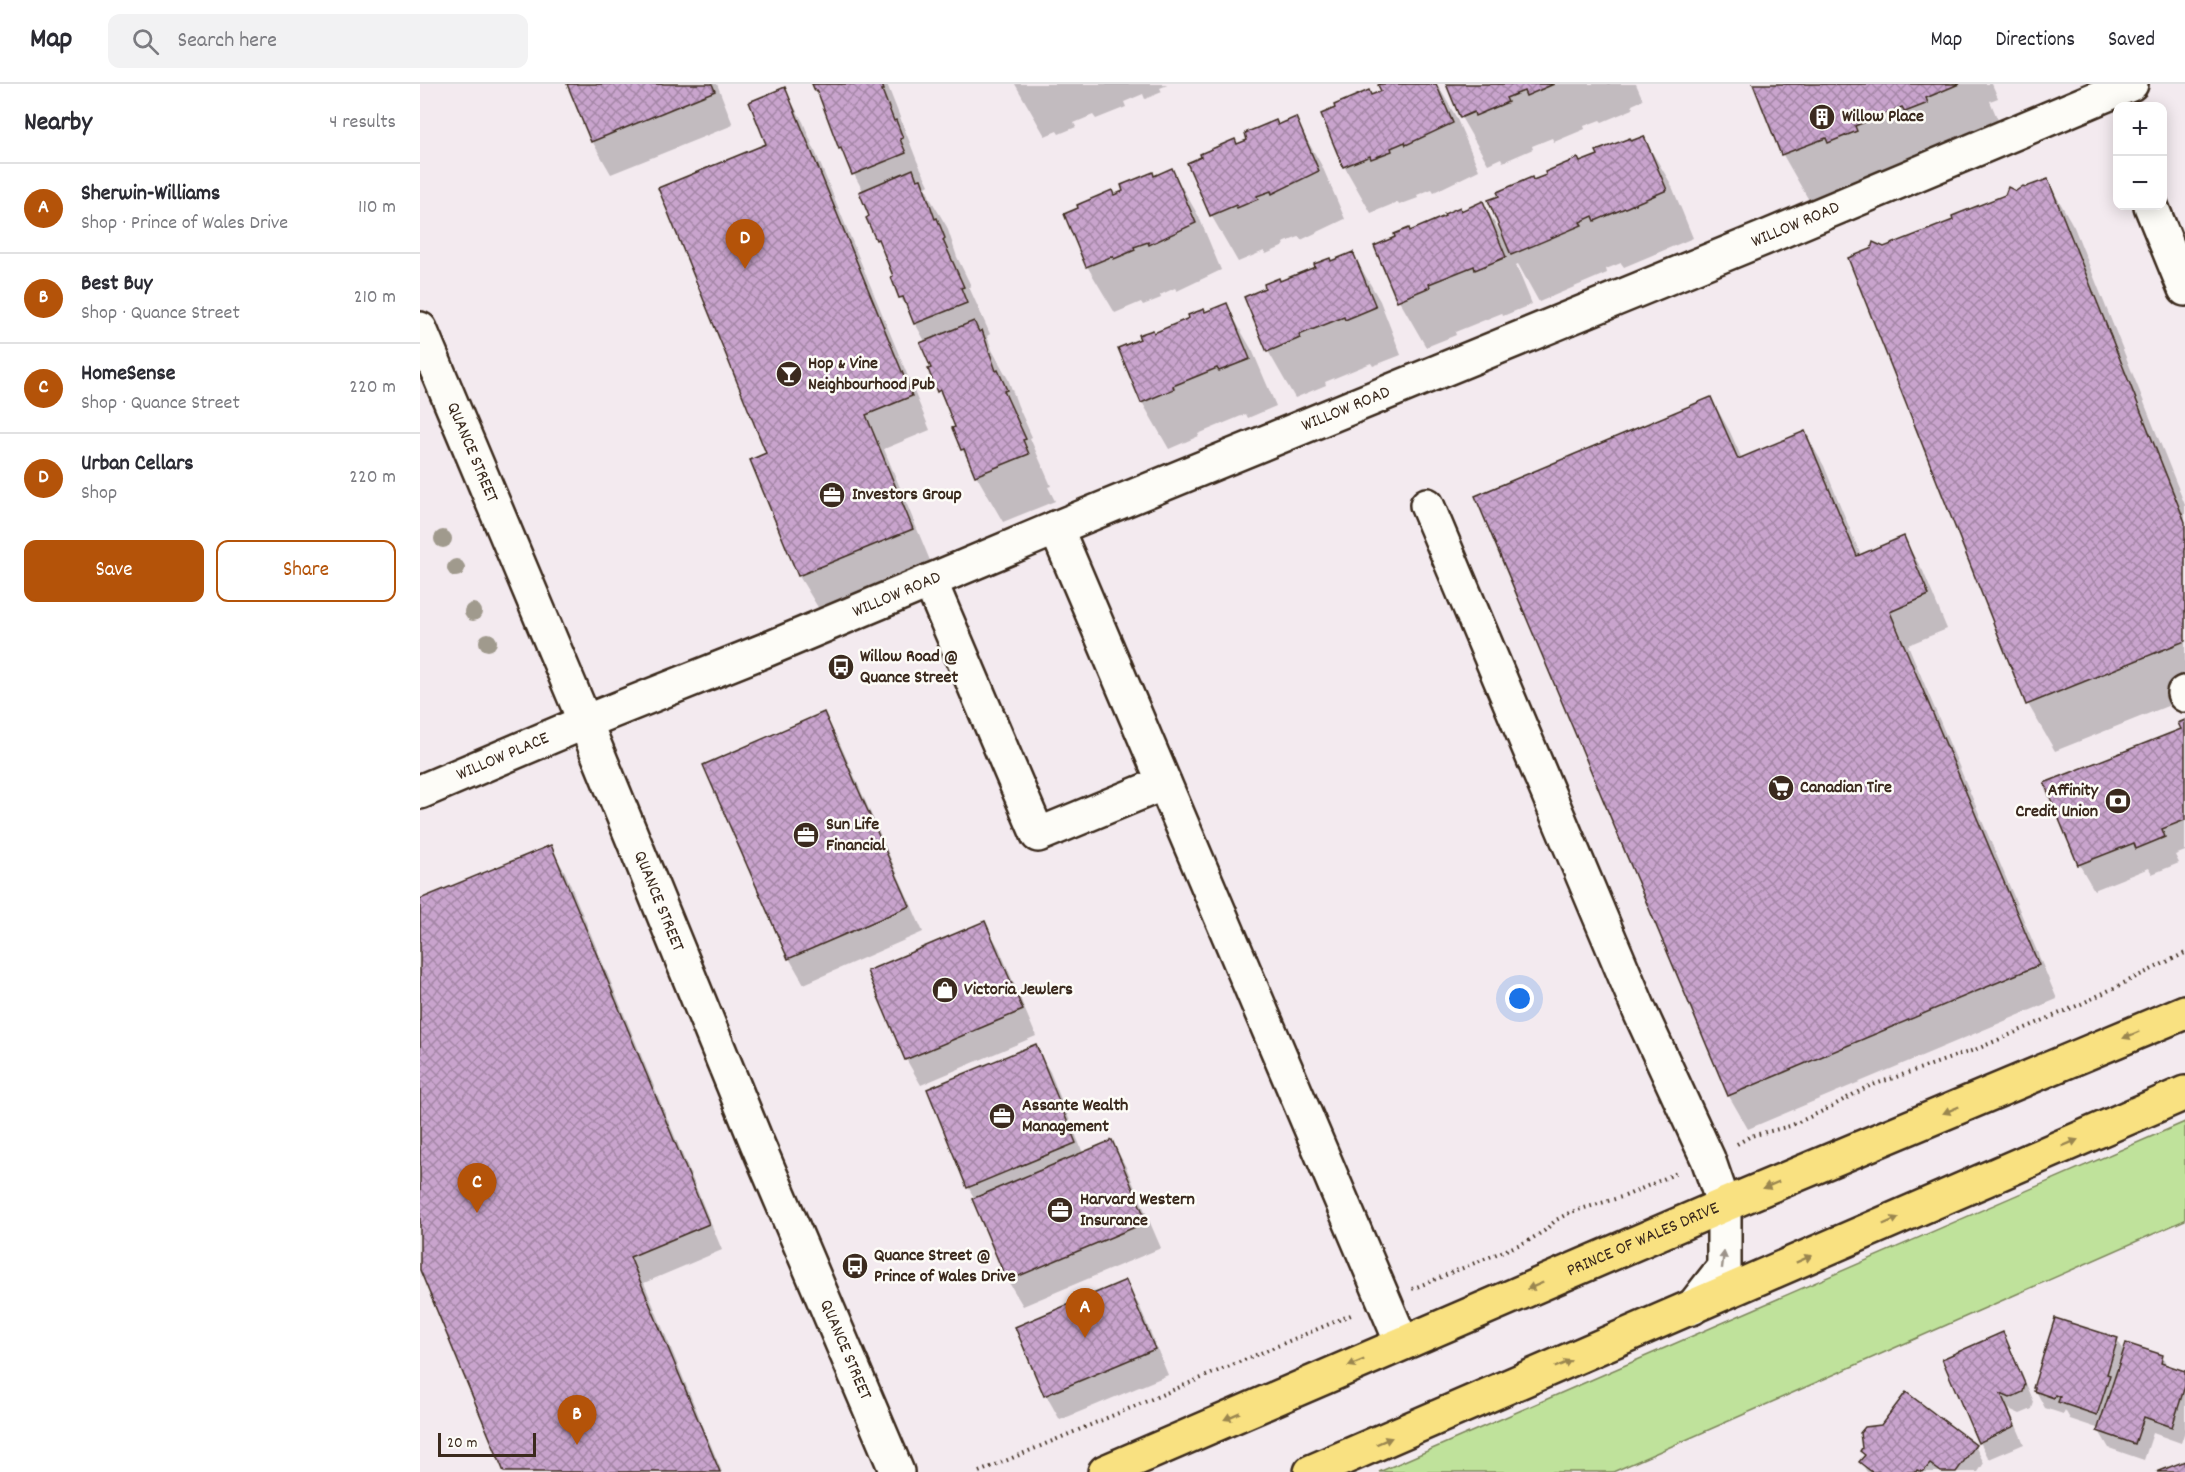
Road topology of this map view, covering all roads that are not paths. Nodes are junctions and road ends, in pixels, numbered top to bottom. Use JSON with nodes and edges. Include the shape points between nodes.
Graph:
{"nodes":[{"id":1,"x":2115,"y":96,"type":"edge"},
{"id":2,"x":2153,"y":210,"type":"edge"},
{"id":3,"x":2185,"y":289,"type":"edge"},
{"id":4,"x":420,"y":329,"type":"edge"},
{"id":5,"x":1427,"y":505,"type":"dead end"},
{"id":6,"x":1056,"y":528,"type":"junction"},
{"id":7,"x":930,"y":580,"type":"junction"},
{"id":8,"x":585,"y":722,"type":"junction"},
{"id":9,"x":1164,"y":783,"type":"junction"},
{"id":10,"x":420,"y":792,"type":"edge"},
{"id":11,"x":2185,"y":1012,"type":"edge"},
{"id":12,"x":2185,"y":1094,"type":"edge"},
{"id":13,"x":1724,"y":1205,"type":"junction"},
{"id":14,"x":1692,"y":1308,"type":"junction"},
{"id":15,"x":1402,"y":1343,"type":"junction"},
{"id":16,"x":897,"y":1472,"type":"edge"},
{"id":17,"x":1105,"y":1472,"type":"edge"},
{"id":18,"x":1311,"y":1472,"type":"edge"}],
"edges":[{"from":1,"to":6,"type":"street","name":"WILLOW ROAD"},
{"from":2,"to":3,"type":"street"},
{"from":4,"to":8,"type":"street","name":"QUANCE STREET"},
{"from":5,"to":13,"type":"street","via":[[1641,1014],[1708,1159]]},
{"from":6,"to":7,"type":"street","name":"WILLOW ROAD"},
{"from":6,"to":9,"type":"street"},
{"from":7,"to":8,"type":"street","name":"WILLOW ROAD"},
{"from":7,"to":9,"type":"street","via":[[1038,835]]},
{"from":8,"to":10,"type":"street","name":"WILLOW PLACE"},
{"from":8,"to":16,"type":"street","name":"QUANCE STREET"},
{"from":9,"to":15,"type":"street"},
{"from":11,"to":13,"type":"main road","name":"PRINCE OF WALES DRIVE","one_way":true},
{"from":14,"to":12,"type":"main road","one_way":true},
{"from":14,"to":13,"type":"street","one_way":true,"via":[[1724,1267]]},
{"from":13,"to":15,"type":"main road","name":"PRINCE OF WALES DRIVE","one_way":true},
{"from":18,"to":14,"type":"main road","one_way":true},
{"from":15,"to":17,"type":"main road","name":"PRINCE OF WALES DRIVE","one_way":true}]}
